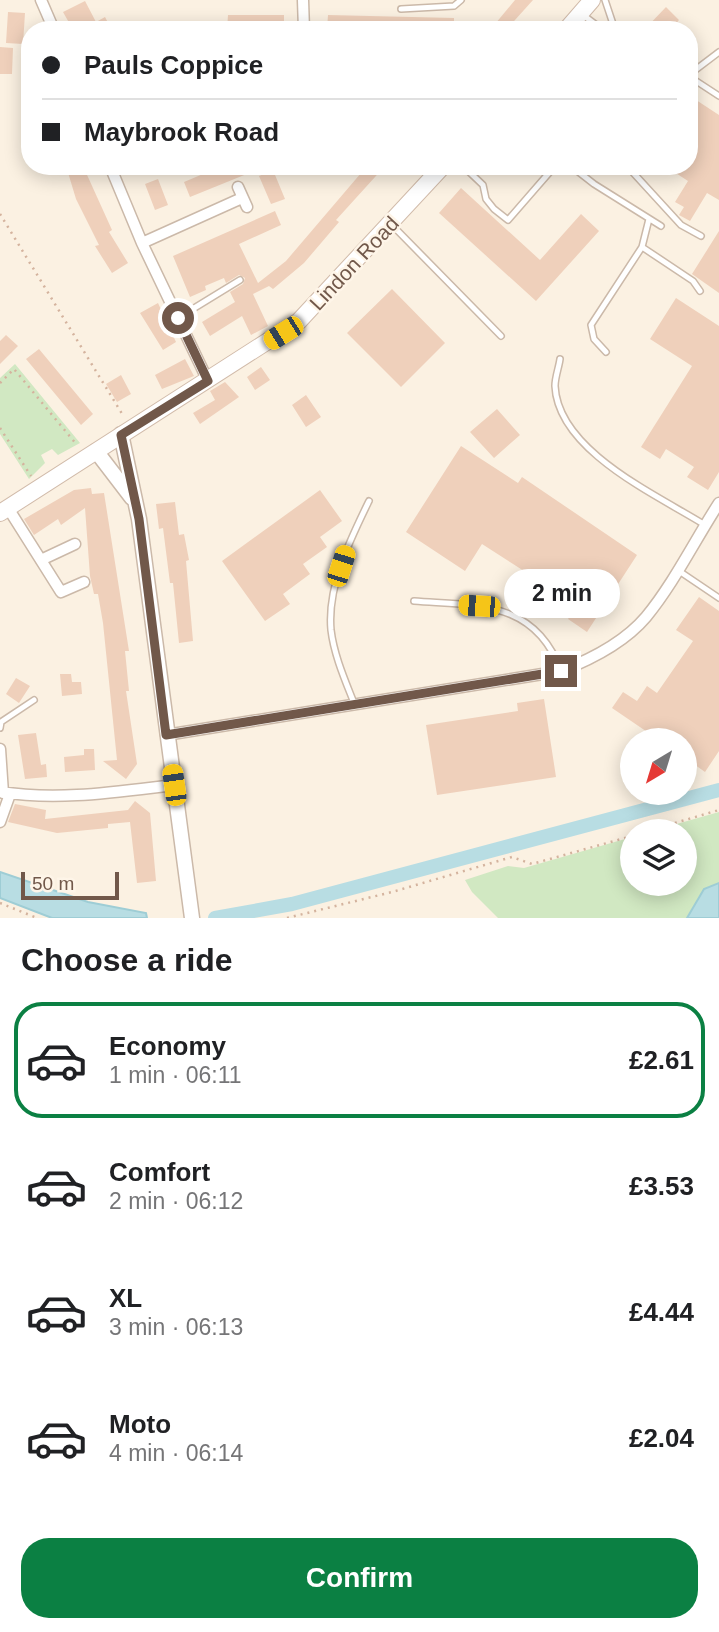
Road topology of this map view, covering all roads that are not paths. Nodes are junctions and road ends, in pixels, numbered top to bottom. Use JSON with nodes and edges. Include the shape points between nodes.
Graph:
{"nodes":[{"id":1,"x":41,"y":0,"type":"edge"},
{"id":2,"x":303,"y":0,"type":"edge"},
{"id":3,"x":461,"y":0,"type":"edge"},
{"id":4,"x":592,"y":0,"type":"edge"},
{"id":5,"x":605,"y":0,"type":"edge"},
{"id":6,"x":401,"y":9,"type":"dead end"},
{"id":7,"x":581,"y":13,"type":"junction"},
{"id":8,"x":50,"y":21,"type":"edge"},
{"id":9,"x":304,"y":21,"type":"edge"},
{"id":10,"x":574,"y":21,"type":"edge"},
{"id":11,"x":591,"y":21,"type":"edge"},
{"id":12,"x":612,"y":21,"type":"edge"},
{"id":13,"x":719,"y":52,"type":"edge"},
{"id":14,"x":698,"y":66,"type":"edge"},
{"id":15,"x":698,"y":82,"type":"edge"},
{"id":16,"x":719,"y":96,"type":"edge"},
{"id":17,"x":114,"y":175,"type":"edge"},
{"id":18,"x":435,"y":175,"type":"edge"},
{"id":19,"x":472,"y":175,"type":"edge"},
{"id":20,"x":547,"y":175,"type":"edge"},
{"id":21,"x":583,"y":175,"type":"edge"},
{"id":22,"x":635,"y":175,"type":"edge"},
{"id":23,"x":242,"y":198,"type":"dead end"},
{"id":24,"x":649,"y":219,"type":"junction"},
{"id":25,"x":391,"y":224,"type":"junction"},
{"id":26,"x":661,"y":226,"type":"dead end"},
{"id":27,"x":701,"y":236,"type":"dead end"},
{"id":28,"x":142,"y":243,"type":"junction"},
{"id":29,"x":642,"y":247,"type":"junction"},
{"id":30,"x":240,"y":280,"type":"dead end"},
{"id":31,"x":700,"y":291,"type":"dead end"},
{"id":32,"x":178,"y":318,"type":"junction"},
{"id":33,"x":501,"y":335,"type":"dead end"},
{"id":34,"x":606,"y":352,"type":"dead end"},
{"id":35,"x":560,"y":359,"type":"dead end"},
{"id":36,"x":208,"y":381,"type":"junction"},
{"id":37,"x":126,"y":431,"type":"junction"},
{"id":38,"x":91,"y":454,"type":"junction"},
{"id":39,"x":369,"y":501,"type":"dead end"},
{"id":40,"x":135,"y":502,"type":"junction"},
{"id":41,"x":719,"y":503,"type":"edge"},
{"id":42,"x":4,"y":511,"type":"edge"},
{"id":43,"x":705,"y":525,"type":"junction"},
{"id":44,"x":75,"y":544,"type":"dead end"},
{"id":45,"x":43,"y":559,"type":"junction"},
{"id":46,"x":676,"y":570,"type":"junction"},
{"id":47,"x":83,"y":582,"type":"dead end"},
{"id":48,"x":719,"y":598,"type":"edge"},
{"id":49,"x":414,"y":601,"type":"dead end"},
{"id":50,"x":561,"y":671,"type":"junction"},
{"id":51,"x":34,"y":700,"type":"dead end"},
{"id":52,"x":354,"y":703,"type":"junction"},
{"id":53,"x":0,"y":728,"type":"edge"},
{"id":54,"x":166,"y":735,"type":"junction"},
{"id":55,"x":0,"y":749,"type":"edge"},
{"id":56,"x":174,"y":785,"type":"junction"},
{"id":57,"x":4,"y":793,"type":"edge"},
{"id":58,"x":0,"y":822,"type":"edge"},
{"id":59,"x":191,"y":911,"type":"edge"}],
"edges":[{"from":1,"to":8,"type":"street"},
{"from":2,"to":9,"type":"street"},
{"from":3,"to":6,"type":"lane","via":[[454,6]]},
{"from":4,"to":7,"type":"main road"},
{"from":5,"to":12,"type":"lane"},
{"from":7,"to":10,"type":"main road"},
{"from":7,"to":11,"type":"lane"},
{"from":13,"to":14,"type":"lane"},
{"from":15,"to":16,"type":"lane"},
{"from":17,"to":28,"type":"street"},
{"from":18,"to":25,"type":"main road","name":"Lindon Road"},
{"from":19,"to":20,"type":"lane","via":[[483,185],[486,199],[508,220]]},
{"from":21,"to":24,"type":"lane"},
{"from":22,"to":27,"type":"lane","via":[[681,225]]},
{"from":23,"to":28,"type":"street"},
{"from":24,"to":26,"type":"lane"},
{"from":24,"to":29,"type":"lane"},
{"from":25,"to":33,"type":"lane"},
{"from":25,"to":36,"type":"main road","name":"Lindon Road","via":[[310,311]]},
{"from":28,"to":32,"type":"street"},
{"from":29,"to":31,"type":"lane","via":[[693,281]]},
{"from":29,"to":34,"type":"lane","via":[[592,326],[594,339]]},
{"from":30,"to":32,"type":"lane"},
{"from":32,"to":36,"type":"street"},
{"from":35,"to":43,"type":"lane","via":[[555,386],[575,435],[603,461]]},
{"from":36,"to":37,"type":"main road","name":"Lindon Road"},
{"from":37,"to":38,"type":"main road","name":"Lindon Road"},
{"from":37,"to":40,"type":"street"},
{"from":38,"to":40,"type":"street"},
{"from":38,"to":42,"type":"main road","name":"Lindon Road"},
{"from":39,"to":52,"type":"lane","via":[[348,544],[331,616],[335,653]]},
{"from":40,"to":54,"type":"street"},
{"from":41,"to":43,"type":"street"},
{"from":42,"to":45,"type":"street","name":"Lindon Road"},
{"from":43,"to":46,"type":"street"},
{"from":44,"to":45,"type":"street"},
{"from":45,"to":47,"type":"street","name":"Lindon Road","via":[[61,592]]},
{"from":46,"to":48,"type":"lane"},
{"from":46,"to":50,"type":"street","via":[[646,617],[620,641]]},
{"from":49,"to":50,"type":"lane","via":[[500,607],[540,633],[552,647]]},
{"from":50,"to":52,"type":"street"},
{"from":51,"to":53,"type":"lane","via":[[1,722]]},
{"from":52,"to":54,"type":"street"},
{"from":54,"to":56,"type":"street"},
{"from":55,"to":57,"type":"street"},
{"from":56,"to":57,"type":"street","via":[[80,797]]},
{"from":56,"to":59,"type":"street"},
{"from":57,"to":58,"type":"street"}]}
